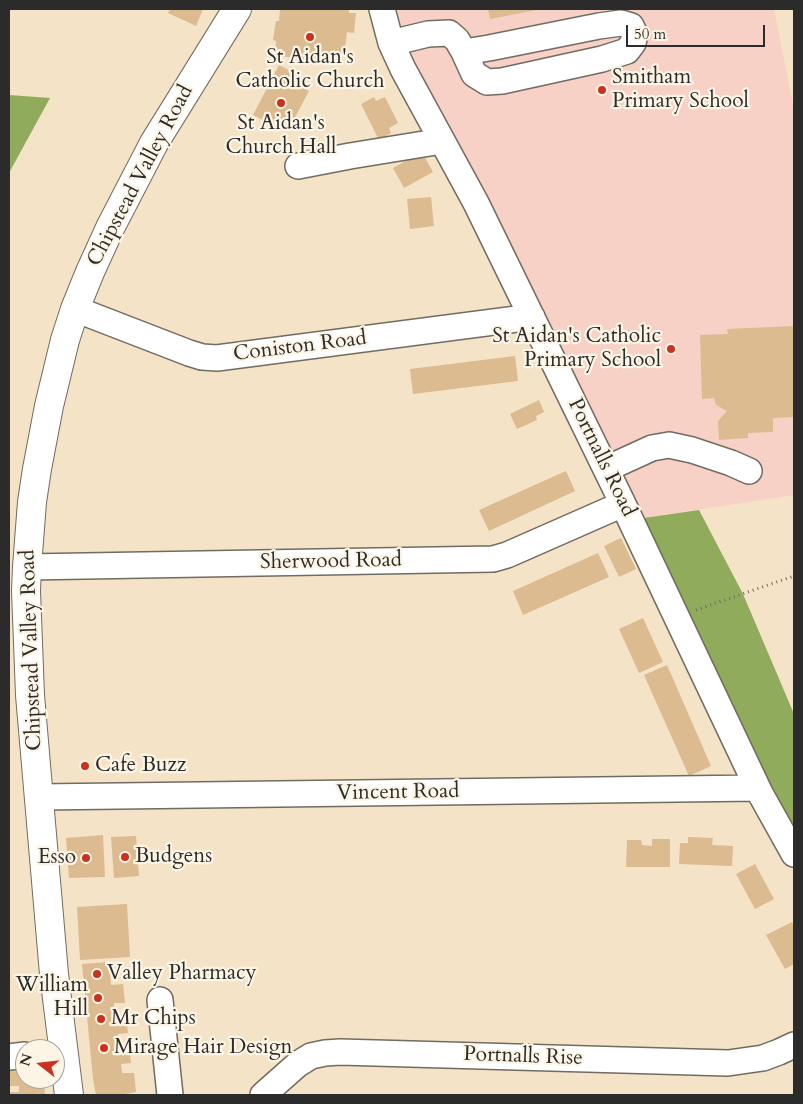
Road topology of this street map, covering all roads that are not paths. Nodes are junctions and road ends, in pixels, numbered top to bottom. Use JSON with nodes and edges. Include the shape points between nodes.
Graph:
{"nodes":[{"id":1,"x":237,"y":9,"type":"edge"},
{"id":2,"x":382,"y":9,"type":"edge"},
{"id":3,"x":391,"y":43,"type":"junction"},
{"id":4,"x":464,"y":52,"type":"junction"},
{"id":5,"x":442,"y":141,"type":"junction"},
{"id":6,"x":298,"y":166,"type":"dead end"},
{"id":7,"x":75,"y":309,"type":"junction"},
{"id":8,"x":532,"y":317,"type":"junction"},
{"id":9,"x":606,"y":469,"type":"junction"},
{"id":10,"x":749,"y":471,"type":"dead end"},
{"id":11,"x":623,"y":504,"type":"junction"},
{"id":12,"x":21,"y":583,"type":"edge"},
{"id":13,"x":757,"y":788,"type":"junction"},
{"id":14,"x":39,"y":797,"type":"junction"},
{"id":15,"x":794,"y":854,"type":"edge"},
{"id":16,"x":160,"y":1000,"type":"dead end"},
{"id":17,"x":58,"y":1039,"type":"edge"},
{"id":18,"x":794,"y":1045,"type":"edge"},
{"id":19,"x":65,"y":1077,"type":"edge"},
{"id":20,"x":69,"y":1095,"type":"edge"},
{"id":21,"x":170,"y":1095,"type":"edge"},
{"id":22,"x":263,"y":1095,"type":"edge"}],
"edges":[{"from":1,"to":7,"type":"main road","name":"Chipstead Valley Road","via":[[154,143],[110,228]]},
{"from":2,"to":3,"type":"street","name":"Portnalls Road"},
{"from":3,"to":4,"type":"street","via":[[428,34],[449,33]]},
{"from":3,"to":5,"type":"street","name":"Portnalls Road"},
{"from":4,"to":4,"type":"street","via":[[621,23],[631,26],[635,34],[627,51],[502,81],[487,82],[474,74]]},
{"from":5,"to":6,"type":"street"},
{"from":5,"to":8,"type":"street","name":"Portnalls Road"},
{"from":7,"to":8,"type":"street","name":"Coniston Road","via":[[202,357],[217,358]]},
{"from":7,"to":12,"type":"main road","name":"Chipstead Valley Road","via":[[56,373],[38,461]]},
{"from":8,"to":9,"type":"street","name":"Portnalls Road"},
{"from":9,"to":10,"type":"street","via":[[652,448],[669,445]]},
{"from":9,"to":11,"type":"street","name":"Portnalls Road"},
{"from":11,"to":12,"type":"street","name":"Sherwood Road","via":[[493,559]]},
{"from":11,"to":13,"type":"street","name":"Portnalls Road"},
{"from":12,"to":14,"type":"main road","name":"Chipstead Valley Road"},
{"from":13,"to":14,"type":"street","name":"Vincent Road"},
{"from":13,"to":15,"type":"street","name":"Portnalls Road"},
{"from":14,"to":17,"type":"main road","name":"Chipstead Valley Road"},
{"from":16,"to":21,"type":"street"},
{"from":18,"to":22,"type":"street","name":"Portnalls Rise","via":[[762,1058],[728,1063],[325,1053],[311,1056],[298,1064]]},
{"from":19,"to":20,"type":"main road","name":"Chipstead Valley Road"}]}
